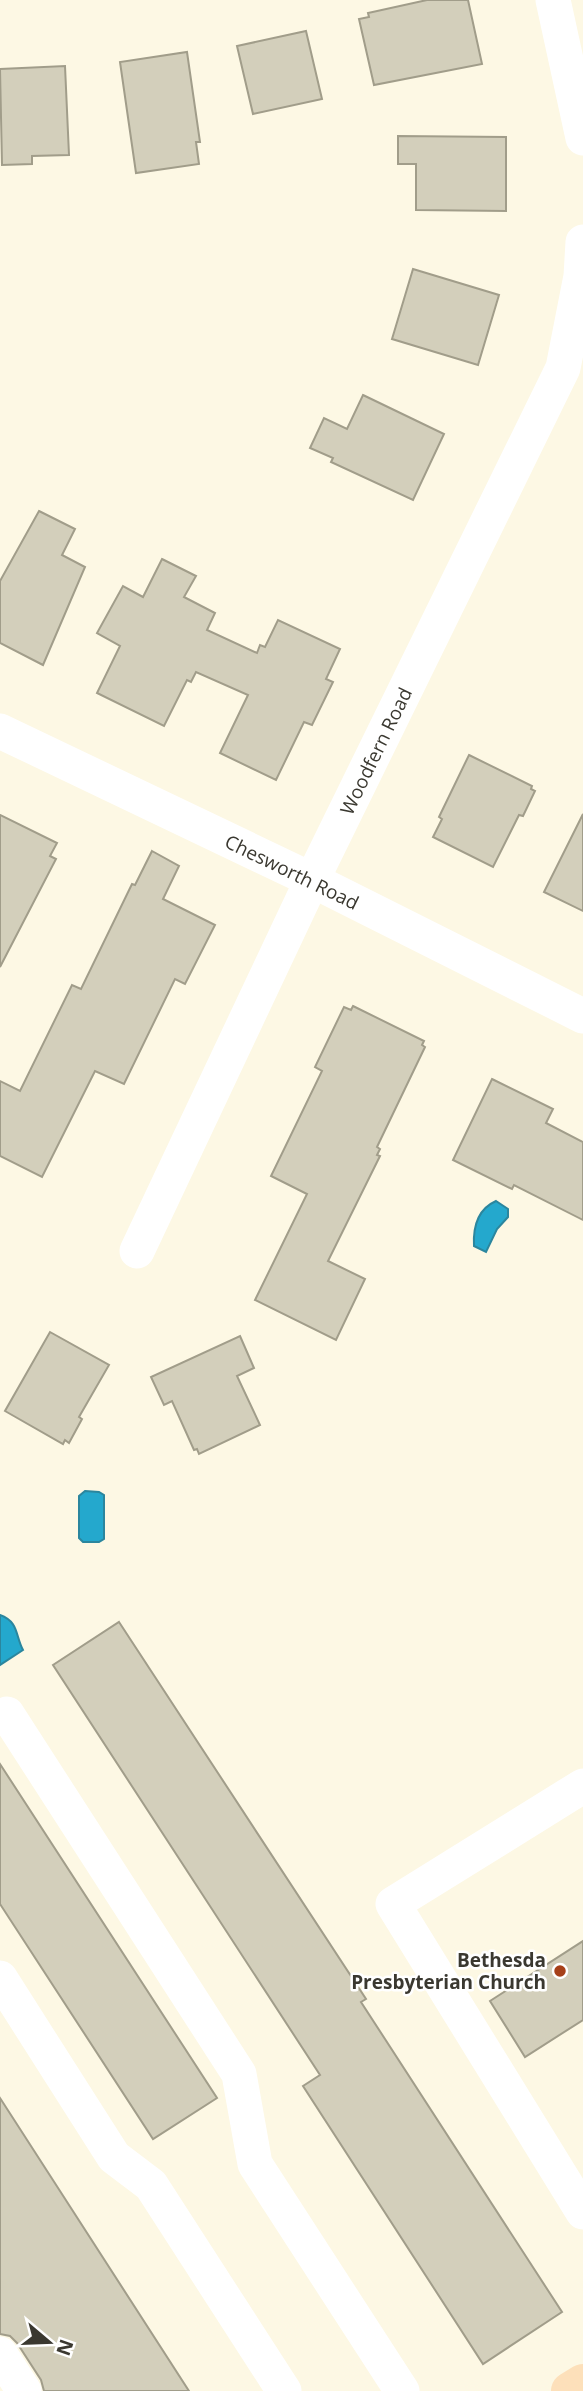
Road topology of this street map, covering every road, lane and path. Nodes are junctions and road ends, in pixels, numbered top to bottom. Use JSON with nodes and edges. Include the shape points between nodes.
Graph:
{"nodes":[{"id":1,"x":553,"y":0,"type":"edge"},
{"id":2,"x":583,"y":138,"type":"edge"},
{"id":3,"x":583,"y":242,"type":"edge"},
{"id":4,"x":0,"y":731,"type":"edge"},
{"id":5,"x":312,"y":880,"type":"junction"},
{"id":6,"x":583,"y":1016,"type":"edge"},
{"id":7,"x":137,"y":1251,"type":"dead end"},
{"id":8,"x":7,"y":1714,"type":"dead end"},
{"id":9,"x":583,"y":1786,"type":"edge"},
{"id":10,"x":0,"y":1978,"type":"edge"},
{"id":11,"x":583,"y":2212,"type":"edge"},
{"id":12,"x":0,"y":2354,"type":"edge"},
{"id":13,"x":583,"y":2383,"type":"edge"},
{"id":14,"x":24,"y":2391,"type":"edge"},
{"id":15,"x":284,"y":2391,"type":"edge"},
{"id":16,"x":402,"y":2391,"type":"edge"},
{"id":17,"x":570,"y":2391,"type":"edge"}],
"edges":[{"from":1,"to":2,"type":"street"},
{"from":3,"to":5,"type":"street","name":"Woodfern Road","via":[[564,368]]},
{"from":4,"to":5,"type":"street","name":"Chesworth Road"},
{"from":5,"to":6,"type":"street","name":"Chesworth Road"},
{"from":5,"to":7,"type":"street","name":"Woodfern Road"},
{"from":8,"to":16,"type":"street","via":[[239,2074],[256,2164]]},
{"from":9,"to":11,"type":"street","via":[[393,1904]]},
{"from":10,"to":15,"type":"street","via":[[114,2157],[151,2185]]},
{"from":12,"to":14,"type":"street"},
{"from":13,"to":17,"type":"main road"}]}
